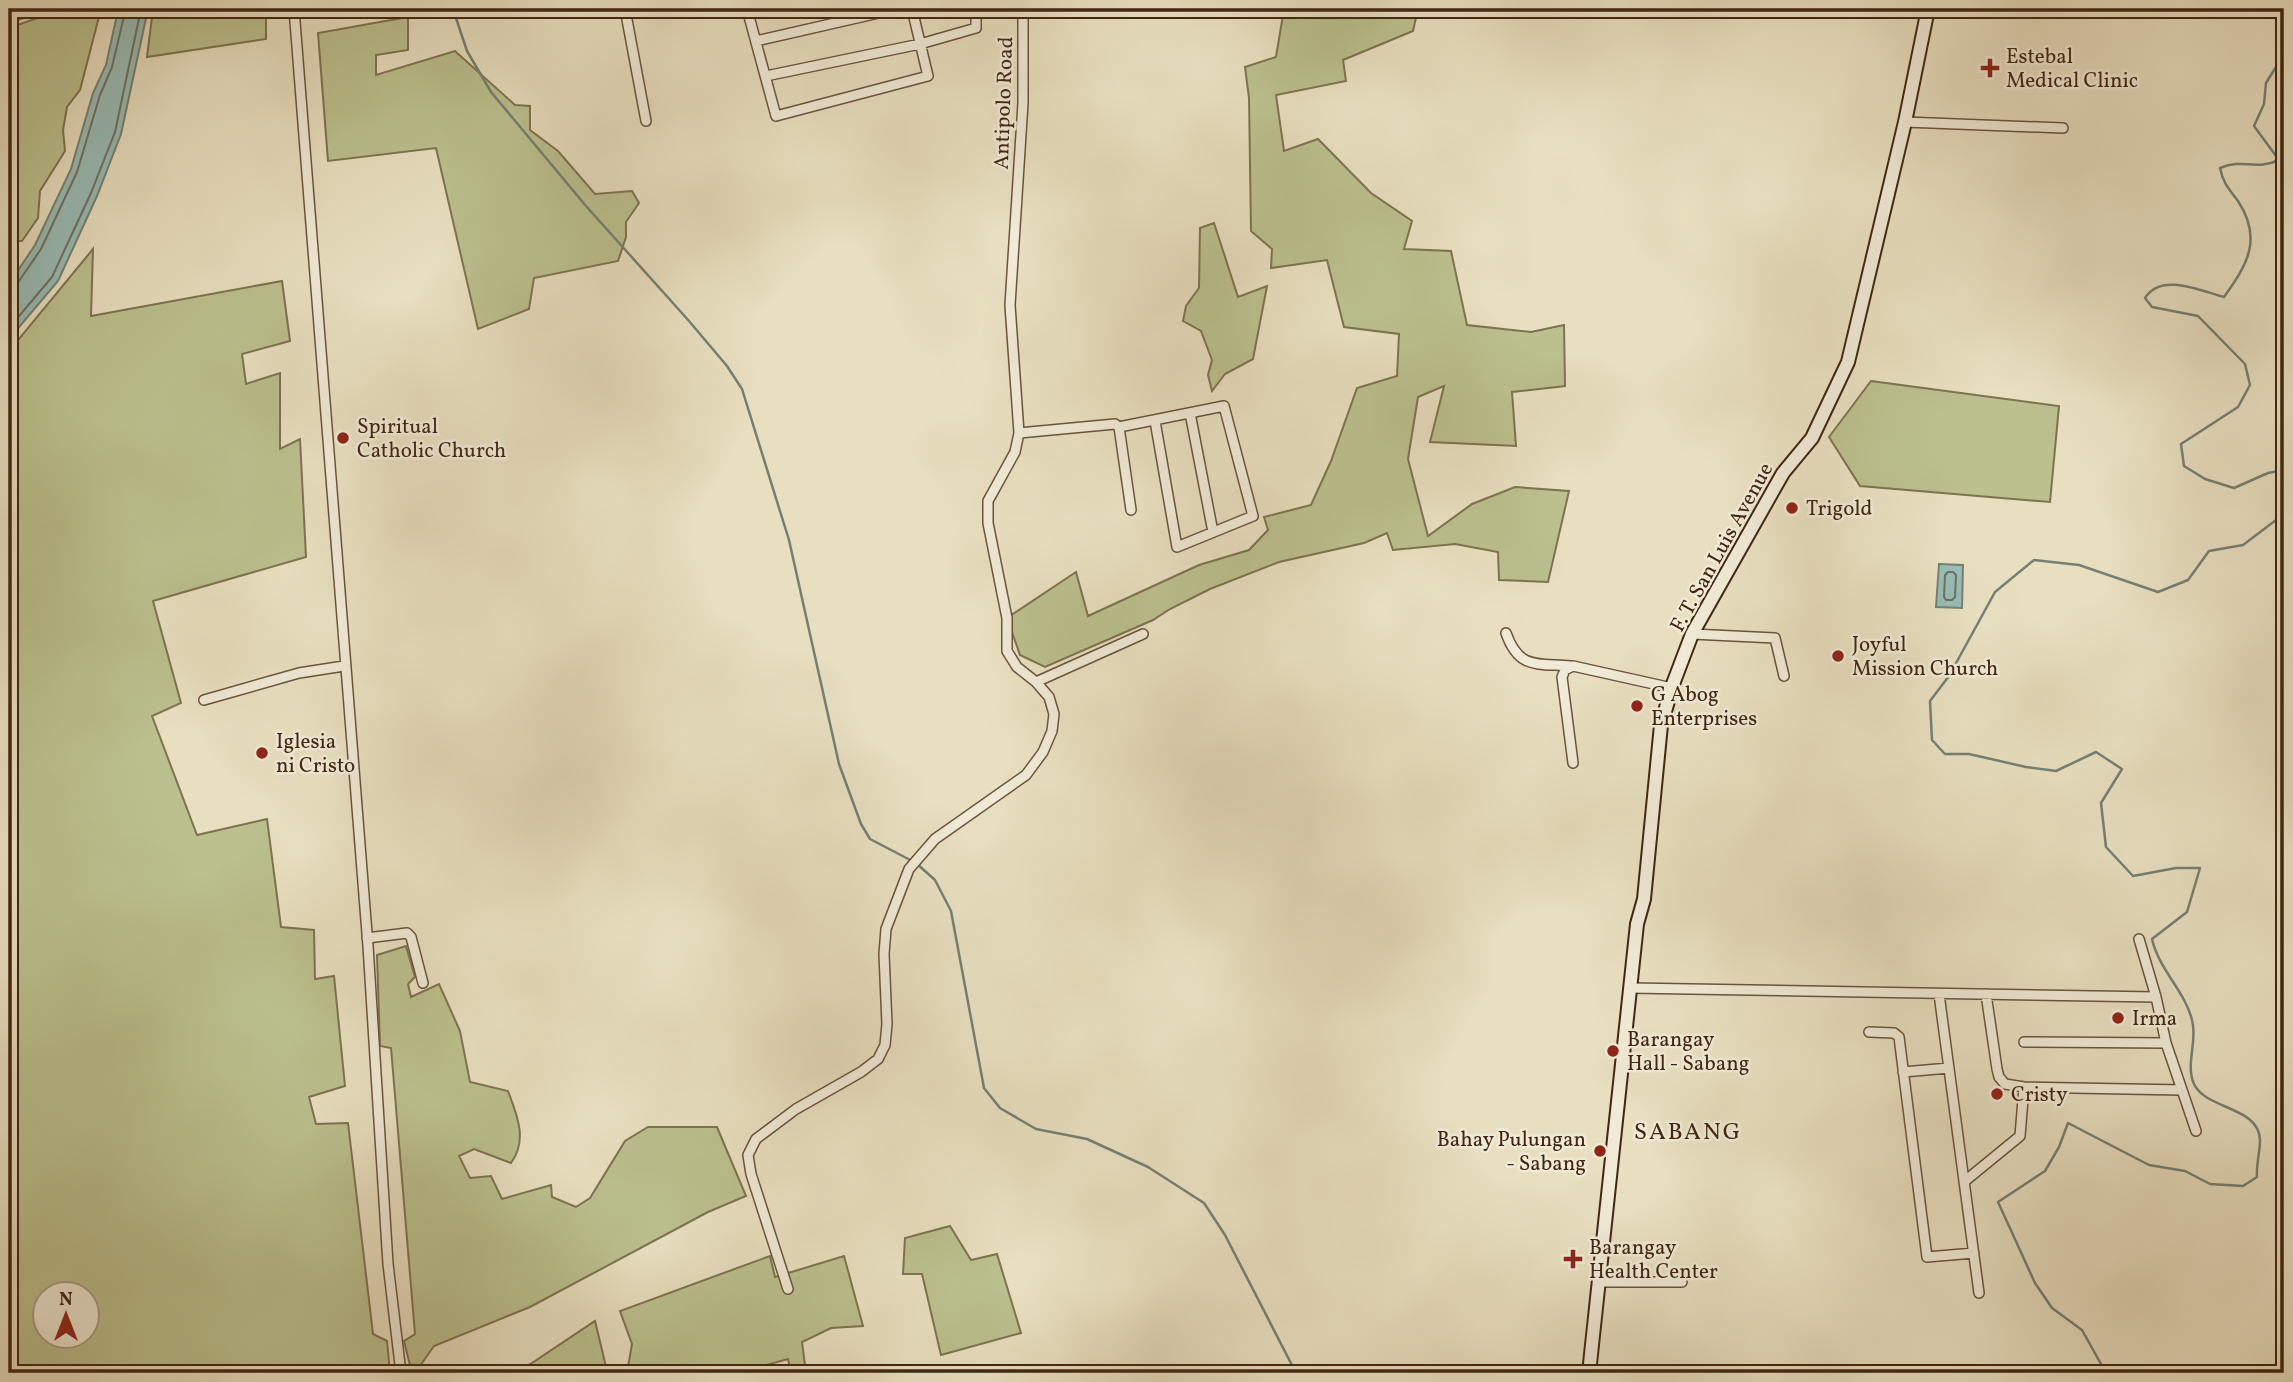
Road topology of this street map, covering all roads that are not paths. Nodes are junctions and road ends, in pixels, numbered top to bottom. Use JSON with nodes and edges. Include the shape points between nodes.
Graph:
{"nodes":[{"id":1,"x":294,"y":9,"type":"edge"},
{"id":2,"x":625,"y":9,"type":"edge"},
{"id":3,"x":747,"y":9,"type":"edge"},
{"id":4,"x":896,"y":9,"type":"edge"},
{"id":5,"x":912,"y":9,"type":"edge"},
{"id":6,"x":975,"y":9,"type":"edge"},
{"id":7,"x":1023,"y":9,"type":"edge"},
{"id":8,"x":1927,"y":9,"type":"edge"},
{"id":9,"x":756,"y":41,"type":"junction"},
{"id":10,"x":920,"y":44,"type":"junction"},
{"id":11,"x":765,"y":76,"type":"junction"},
{"id":12,"x":646,"y":121,"type":"dead end"},
{"id":13,"x":1905,"y":122,"type":"junction"},
{"id":14,"x":2063,"y":128,"type":"dead end"},
{"id":15,"x":1190,"y":413,"type":"junction"},
{"id":16,"x":1155,"y":421,"type":"junction"},
{"id":17,"x":1119,"y":427,"type":"junction"},
{"id":18,"x":1019,"y":433,"type":"junction"},
{"id":19,"x":1131,"y":510,"type":"dead end"},
{"id":20,"x":1213,"y":532,"type":"junction"},
{"id":21,"x":1506,"y":633,"type":"dead end"},
{"id":22,"x":1143,"y":634,"type":"dead end"},
{"id":23,"x":1692,"y":634,"type":"junction"},
{"id":24,"x":344,"y":666,"type":"junction"},
{"id":25,"x":1573,"y":666,"type":"junction"},
{"id":26,"x":1784,"y":676,"type":"dead end"},
{"id":27,"x":1036,"y":682,"type":"junction"},
{"id":28,"x":1672,"y":688,"type":"junction"},
{"id":29,"x":204,"y":700,"type":"dead end"},
{"id":30,"x":1573,"y":763,"type":"dead end"},
{"id":31,"x":367,"y":938,"type":"junction"},
{"id":32,"x":2139,"y":939,"type":"dead end"},
{"id":33,"x":423,"y":983,"type":"dead end"},
{"id":34,"x":1630,"y":988,"type":"junction"},
{"id":35,"x":1939,"y":994,"type":"junction"},
{"id":36,"x":1986,"y":994,"type":"junction"},
{"id":37,"x":2156,"y":997,"type":"junction"},
{"id":38,"x":1869,"y":1032,"type":"dead end"},
{"id":39,"x":2024,"y":1042,"type":"dead end"},
{"id":40,"x":2166,"y":1043,"type":"junction"},
{"id":41,"x":1949,"y":1068,"type":"junction"},
{"id":42,"x":1903,"y":1072,"type":"junction"},
{"id":43,"x":2024,"y":1087,"type":"junction"},
{"id":44,"x":2182,"y":1090,"type":"junction"},
{"id":45,"x":2196,"y":1131,"type":"dead end"},
{"id":46,"x":1965,"y":1181,"type":"junction"},
{"id":47,"x":1974,"y":1252,"type":"junction"},
{"id":48,"x":1598,"y":1282,"type":"junction"},
{"id":49,"x":1682,"y":1282,"type":"dead end"},
{"id":50,"x":788,"y":1289,"type":"dead end"},
{"id":51,"x":1979,"y":1293,"type":"dead end"},
{"id":52,"x":401,"y":1373,"type":"edge"},
{"id":53,"x":1589,"y":1373,"type":"edge"}],
"edges":[{"from":1,"to":24,"type":"street"},
{"from":2,"to":12,"type":"street"},
{"from":3,"to":9,"type":"street"},
{"from":4,"to":9,"type":"street"},
{"from":5,"to":10,"type":"street"},
{"from":6,"to":10,"type":"street","via":[[976,28]]},
{"from":7,"to":18,"type":"street","name":"Antipolo Road","via":[[1023,103],[1010,305]]},
{"from":8,"to":13,"type":"main road","name":"F. T. San Luis Avenue"},
{"from":9,"to":11,"type":"street"},
{"from":10,"to":11,"type":"street"},
{"from":10,"to":11,"type":"street","via":[[928,76],[776,116]]},
{"from":13,"to":14,"type":"street"},
{"from":13,"to":23,"type":"main road","name":"F. T. San Luis Avenue","via":[[1841,381],[1812,438],[1783,473]]},
{"from":15,"to":16,"type":"street"},
{"from":15,"to":20,"type":"street"},
{"from":15,"to":20,"type":"street","via":[[1224,406],[1253,516]]},
{"from":16,"to":17,"type":"street"},
{"from":16,"to":20,"type":"street","via":[[1177,547]]},
{"from":17,"to":18,"type":"street"},
{"from":17,"to":19,"type":"street"},
{"from":18,"to":27,"type":"street","via":[[1015,452],[988,501],[988,523],[1007,618],[1007,651],[1017,667]]},
{"from":21,"to":25,"type":"street","via":[[1516,654],[1527,663]]},
{"from":22,"to":27,"type":"street"},
{"from":23,"to":26,"type":"street","via":[[1775,638]]},
{"from":23,"to":28,"type":"main road","name":"F. T. San Luis Avenue"},
{"from":24,"to":29,"type":"street","via":[[299,673]]},
{"from":24,"to":31,"type":"street"},
{"from":25,"to":28,"type":"street"},
{"from":25,"to":30,"type":"street","via":[[1562,677]]},
{"from":27,"to":50,"type":"street","via":[[1049,697],[1054,714],[1043,752],[1026,775],[935,839],[909,869],[886,929],[887,1024],[878,1059],[796,1109],[756,1139],[748,1155]]},
{"from":28,"to":34,"type":"main road","name":"F. T. San Luis Avenue","via":[[1661,725]]},
{"from":31,"to":33,"type":"street","via":[[407,933]]},
{"from":31,"to":52,"type":"street","via":[[388,1264]]},
{"from":32,"to":37,"type":"street"},
{"from":34,"to":35,"type":"street"},
{"from":34,"to":48,"type":"main road","name":"F. T. San Luis Avenue"},
{"from":35,"to":36,"type":"street"},
{"from":35,"to":41,"type":"street"},
{"from":36,"to":37,"type":"street"},
{"from":36,"to":43,"type":"street","via":[[1999,1077],[2004,1084]]},
{"from":37,"to":40,"type":"street"},
{"from":38,"to":42,"type":"street","via":[[1899,1037]]},
{"from":39,"to":40,"type":"street"},
{"from":40,"to":44,"type":"street"},
{"from":41,"to":42,"type":"street"},
{"from":41,"to":46,"type":"street"},
{"from":42,"to":47,"type":"street","via":[[1927,1257]]},
{"from":43,"to":44,"type":"street"},
{"from":43,"to":46,"type":"street","via":[[2020,1136]]},
{"from":44,"to":45,"type":"street"},
{"from":46,"to":47,"type":"street"},
{"from":47,"to":51,"type":"street"},
{"from":48,"to":49,"type":"street"},
{"from":48,"to":53,"type":"main road","name":"F. T. San Luis Avenue"}]}
